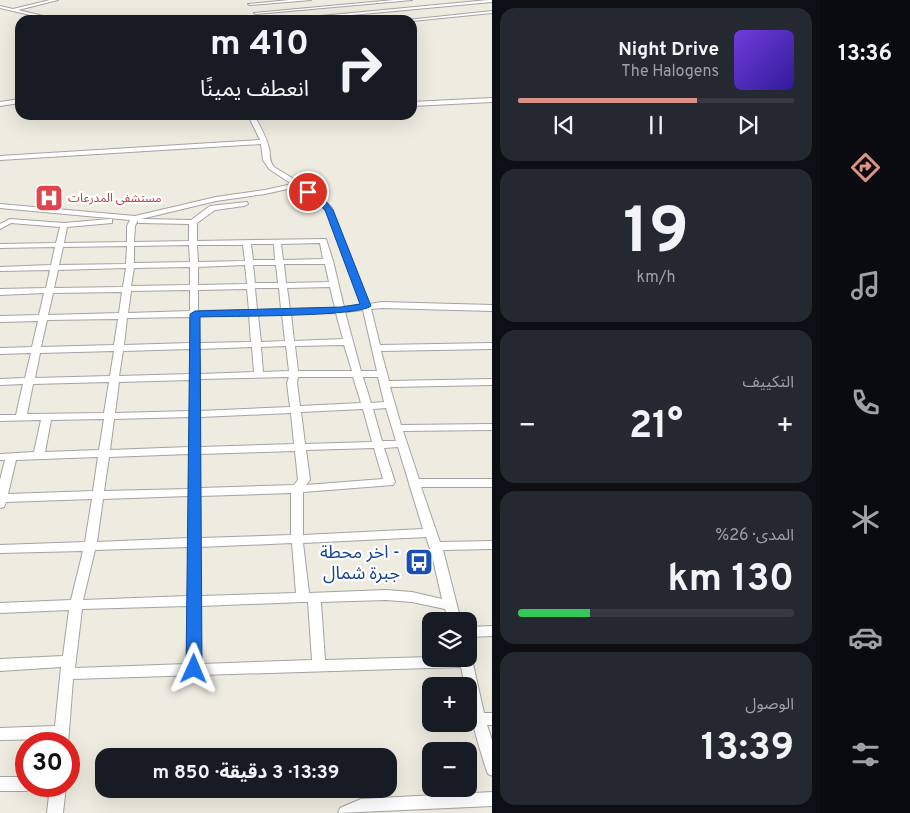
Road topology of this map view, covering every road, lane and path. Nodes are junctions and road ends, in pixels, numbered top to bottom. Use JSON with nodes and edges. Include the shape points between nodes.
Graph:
{"nodes":[{"id":1,"x":56,"y":0,"type":"edge"},
{"id":2,"x":309,"y":0,"type":"edge"},
{"id":3,"x":320,"y":0,"type":"edge"},
{"id":4,"x":358,"y":0,"type":"edge"},
{"id":5,"x":403,"y":0,"type":"edge"},
{"id":6,"x":410,"y":0,"type":"edge"},
{"id":7,"x":422,"y":0,"type":"edge"},
{"id":8,"x":446,"y":0,"type":"edge"},
{"id":9,"x":285,"y":1,"type":"edge"},
{"id":10,"x":492,"y":1,"type":"edge"},
{"id":11,"x":249,"y":2,"type":"edge"},
{"id":12,"x":363,"y":4,"type":"junction"},
{"id":13,"x":454,"y":4,"type":"junction"},
{"id":14,"x":432,"y":6,"type":"junction"},
{"id":15,"x":0,"y":7,"type":"edge"},
{"id":16,"x":328,"y":7,"type":"junction"},
{"id":17,"x":12,"y":10,"type":"junction"},
{"id":18,"x":294,"y":10,"type":"junction"},
{"id":19,"x":372,"y":11,"type":"junction"},
{"id":20,"x":492,"y":12,"type":"edge"},
{"id":21,"x":256,"y":13,"type":"joint"},
{"id":22,"x":336,"y":14,"type":"junction"},
{"id":23,"x":35,"y":15,"type":"edge"},
{"id":24,"x":298,"y":15,"type":"edge"},
{"id":25,"x":327,"y":15,"type":"edge"},
{"id":26,"x":376,"y":15,"type":"edge"},
{"id":27,"x":446,"y":17,"type":"junction"},
{"id":28,"x":417,"y":19,"type":"edge"},
{"id":29,"x":492,"y":100,"type":"edge"},
{"id":30,"x":15,"y":102,"type":"edge"},
{"id":31,"x":417,"y":102,"type":"edge"},
{"id":32,"x":0,"y":104,"type":"edge"},
{"id":33,"x":253,"y":120,"type":"edge"},
{"id":34,"x":264,"y":142,"type":"junction"},
{"id":35,"x":0,"y":158,"type":"edge"},
{"id":36,"x":296,"y":184,"type":"junction"},
{"id":37,"x":244,"y":204,"type":"dead end"},
{"id":38,"x":0,"y":206,"type":"edge"},
{"id":39,"x":27,"y":209,"type":"junction"},
{"id":40,"x":134,"y":220,"type":"junction"},
{"id":41,"x":10,"y":221,"type":"junction"},
{"id":42,"x":193,"y":222,"type":"junction"},
{"id":43,"x":64,"y":225,"type":"junction"},
{"id":44,"x":1,"y":229,"type":"edge"},
{"id":45,"x":277,"y":241,"type":"junction"},
{"id":46,"x":194,"y":242,"type":"junction"},
{"id":47,"x":247,"y":242,"type":"junction"},
{"id":48,"x":131,"y":244,"type":"junction"},
{"id":49,"x":60,"y":245,"type":"junction"},
{"id":50,"x":0,"y":246,"type":"edge"},
{"id":51,"x":329,"y":261,"type":"junction"},
{"id":52,"x":279,"y":262,"type":"junction"},
{"id":53,"x":249,"y":263,"type":"junction"},
{"id":54,"x":195,"y":264,"type":"junction"},
{"id":55,"x":130,"y":266,"type":"junction"},
{"id":56,"x":55,"y":268,"type":"junction"},
{"id":57,"x":0,"y":269,"type":"edge"},
{"id":58,"x":334,"y":284,"type":"junction"},
{"id":59,"x":250,"y":286,"type":"junction"},
{"id":60,"x":282,"y":286,"type":"junction"},
{"id":61,"x":195,"y":288,"type":"junction"},
{"id":62,"x":127,"y":290,"type":"junction"},
{"id":63,"x":50,"y":291,"type":"junction"},
{"id":64,"x":0,"y":292,"type":"edge"},
{"id":65,"x":366,"y":306,"type":"junction"},
{"id":66,"x":492,"y":308,"type":"edge"},
{"id":67,"x":341,"y":310,"type":"junction"},
{"id":68,"x":285,"y":312,"type":"junction"},
{"id":69,"x":252,"y":313,"type":"junction"},
{"id":70,"x":195,"y":314,"type":"junction"},
{"id":71,"x":123,"y":316,"type":"junction"},
{"id":72,"x":44,"y":318,"type":"junction"},
{"id":73,"x":0,"y":319,"type":"edge"},
{"id":74,"x":348,"y":342,"type":"junction"},
{"id":75,"x":290,"y":343,"type":"junction"},
{"id":76,"x":256,"y":344,"type":"junction"},
{"id":77,"x":195,"y":345,"type":"junction"},
{"id":78,"x":492,"y":346,"type":"edge"},
{"id":79,"x":118,"y":347,"type":"junction"},
{"id":80,"x":376,"y":348,"type":"junction"},
{"id":81,"x":36,"y":350,"type":"junction"},
{"id":82,"x":0,"y":351,"type":"edge"},
{"id":83,"x":294,"y":374,"type":"junction"},
{"id":84,"x":358,"y":374,"type":"junction"},
{"id":85,"x":258,"y":375,"type":"junction"},
{"id":86,"x":196,"y":376,"type":"junction"},
{"id":87,"x":114,"y":379,"type":"junction"},
{"id":88,"x":383,"y":379,"type":"junction"},
{"id":89,"x":29,"y":381,"type":"junction"},
{"id":90,"x":0,"y":382,"type":"edge"},
{"id":91,"x":492,"y":382,"type":"edge"},
{"id":92,"x":390,"y":405,"type":"junction"},
{"id":93,"x":367,"y":406,"type":"junction"},
{"id":94,"x":296,"y":410,"type":"junction"},
{"id":95,"x":195,"y":414,"type":"junction"},
{"id":96,"x":109,"y":415,"type":"junction"},
{"id":97,"x":47,"y":416,"type":"junction"},
{"id":98,"x":21,"y":417,"type":"junction"},
{"id":99,"x":0,"y":418,"type":"edge"},
{"id":100,"x":492,"y":427,"type":"edge"},
{"id":101,"x":398,"y":428,"type":"junction"},
{"id":102,"x":403,"y":444,"type":"junction"},
{"id":103,"x":377,"y":445,"type":"junction"},
{"id":104,"x":299,"y":448,"type":"junction"},
{"id":105,"x":195,"y":450,"type":"junction"},
{"id":106,"x":104,"y":453,"type":"junction"},
{"id":107,"x":39,"y":455,"type":"junction"},
{"id":108,"x":6,"y":457,"type":"edge"},
{"id":109,"x":492,"y":482,"type":"edge"},
{"id":110,"x":415,"y":483,"type":"junction"},
{"id":111,"x":297,"y":489,"type":"junction"},
{"id":112,"x":194,"y":492,"type":"junction"},
{"id":113,"x":98,"y":495,"type":"junction"},
{"id":114,"x":1,"y":501,"type":"edge"},
{"id":115,"x":430,"y":533,"type":"junction"},
{"id":116,"x":297,"y":539,"type":"junction"},
{"id":117,"x":196,"y":542,"type":"junction"},
{"id":118,"x":492,"y":545,"type":"edge"},
{"id":119,"x":90,"y":546,"type":"junction"},
{"id":120,"x":436,"y":546,"type":"junction"},
{"id":121,"x":0,"y":549,"type":"edge"},
{"id":122,"x":309,"y":598,"type":"junction"},
{"id":123,"x":195,"y":601,"type":"junction"},
{"id":124,"x":76,"y":604,"type":"junction"},
{"id":125,"x":449,"y":606,"type":"junction"},
{"id":126,"x":0,"y":609,"type":"edge"},
{"id":127,"x":451,"y":612,"type":"edge"},
{"id":128,"x":492,"y":631,"type":"edge"},
{"id":129,"x":477,"y":632,"type":"edge"},
{"id":130,"x":422,"y":662,"type":"edge"},
{"id":131,"x":0,"y":665,"type":"edge"},
{"id":132,"x":320,"y":665,"type":"junction"},
{"id":133,"x":468,"y":667,"type":"edge"},
{"id":134,"x":68,"y":668,"type":"junction"},
{"id":135,"x":194,"y":669,"type":"junction"},
{"id":136,"x":485,"y":719,"type":"edge"},
{"id":137,"x":62,"y":732,"type":"edge"},
{"id":138,"x":0,"y":734,"type":"edge"},
{"id":139,"x":15,"y":735,"type":"edge"},
{"id":140,"x":492,"y":769,"type":"edge"},
{"id":141,"x":0,"y":784,"type":"edge"},
{"id":142,"x":15,"y":784,"type":"edge"},
{"id":143,"x":57,"y":797,"type":"edge"},
{"id":144,"x":492,"y":798,"type":"edge"},
{"id":145,"x":56,"y":813,"type":"edge"},
{"id":146,"x":346,"y":813,"type":"edge"}],
"edges":[{"from":1,"to":17,"type":"street"},
{"from":2,"to":9,"type":"street"},
{"from":3,"to":16,"type":"street"},
{"from":4,"to":12,"type":"street"},
{"from":5,"to":6,"type":"street"},
{"from":5,"to":12,"type":"street"},
{"from":7,"to":14,"type":"street"},
{"from":8,"to":13,"type":"street"},
{"from":9,"to":11,"type":"street"},
{"from":9,"to":18,"type":"street"},
{"from":10,"to":13,"type":"street"},
{"from":11,"to":21,"type":"street"},
{"from":12,"to":16,"type":"street"},
{"from":12,"to":19,"type":"street"},
{"from":13,"to":14,"type":"street"},
{"from":14,"to":19,"type":"street"},
{"from":14,"to":27,"type":"street"},
{"from":15,"to":17,"type":"street"},
{"from":16,"to":18,"type":"street"},
{"from":16,"to":22,"type":"street"},
{"from":17,"to":23,"type":"street"},
{"from":18,"to":21,"type":"street"},
{"from":18,"to":24,"type":"street"},
{"from":19,"to":22,"type":"street"},
{"from":19,"to":26,"type":"street"},
{"from":20,"to":27,"type":"street"},
{"from":22,"to":25,"type":"street"},
{"from":27,"to":28,"type":"street"},
{"from":29,"to":31,"type":"street"},
{"from":30,"to":32,"type":"street"},
{"from":33,"to":34,"type":"street"},
{"from":34,"to":35,"type":"street"},
{"from":34,"to":36,"type":"street","via":[[266,160],[271,168]]},
{"from":36,"to":40,"type":"street","via":[[216,199]]},
{"from":36,"to":65,"type":"street","via":[[321,200],[329,210]]},
{"from":37,"to":42,"type":"street","via":[[211,209]]},
{"from":38,"to":39,"type":"street"},
{"from":39,"to":40,"type":"street"},
{"from":39,"to":41,"type":"street"},
{"from":40,"to":42,"type":"street"},
{"from":40,"to":43,"type":"street"},
{"from":40,"to":48,"type":"street"},
{"from":41,"to":43,"type":"street"},
{"from":41,"to":44,"type":"street"},
{"from":42,"to":46,"type":"street"},
{"from":43,"to":49,"type":"street"},
{"from":45,"to":47,"type":"street"},
{"from":45,"to":51,"type":"street","via":[[323,241]]},
{"from":45,"to":52,"type":"street"},
{"from":46,"to":47,"type":"street"},
{"from":46,"to":48,"type":"street"},
{"from":46,"to":54,"type":"street"},
{"from":47,"to":53,"type":"street"},
{"from":48,"to":49,"type":"street"},
{"from":48,"to":55,"type":"street"},
{"from":49,"to":50,"type":"street"},
{"from":49,"to":56,"type":"street"},
{"from":51,"to":52,"type":"street"},
{"from":51,"to":58,"type":"street"},
{"from":52,"to":53,"type":"street"},
{"from":52,"to":60,"type":"street"},
{"from":53,"to":54,"type":"street"},
{"from":53,"to":59,"type":"street"},
{"from":54,"to":55,"type":"street"},
{"from":54,"to":61,"type":"street"},
{"from":55,"to":56,"type":"street"},
{"from":55,"to":62,"type":"street"},
{"from":56,"to":57,"type":"street"},
{"from":56,"to":63,"type":"street"},
{"from":58,"to":60,"type":"street"},
{"from":58,"to":67,"type":"street"},
{"from":59,"to":60,"type":"street"},
{"from":59,"to":61,"type":"street"},
{"from":59,"to":69,"type":"street"},
{"from":60,"to":68,"type":"street"},
{"from":61,"to":62,"type":"street"},
{"from":61,"to":70,"type":"street"},
{"from":62,"to":63,"type":"street"},
{"from":62,"to":71,"type":"street"},
{"from":63,"to":64,"type":"street"},
{"from":63,"to":72,"type":"street"},
{"from":65,"to":66,"type":"street"},
{"from":65,"to":67,"type":"street"},
{"from":65,"to":80,"type":"street"},
{"from":67,"to":68,"type":"street"},
{"from":67,"to":74,"type":"street"},
{"from":68,"to":69,"type":"street"},
{"from":68,"to":75,"type":"street"},
{"from":69,"to":70,"type":"street"},
{"from":69,"to":76,"type":"street"},
{"from":70,"to":71,"type":"street"},
{"from":70,"to":77,"type":"street"},
{"from":71,"to":72,"type":"street"},
{"from":71,"to":79,"type":"street"},
{"from":72,"to":73,"type":"street"},
{"from":72,"to":81,"type":"street"},
{"from":74,"to":75,"type":"street"},
{"from":74,"to":84,"type":"street"},
{"from":75,"to":76,"type":"street"},
{"from":75,"to":83,"type":"street"},
{"from":76,"to":77,"type":"street"},
{"from":76,"to":85,"type":"street"},
{"from":77,"to":79,"type":"street"},
{"from":77,"to":86,"type":"street"},
{"from":78,"to":80,"type":"street"},
{"from":79,"to":81,"type":"street"},
{"from":79,"to":87,"type":"street"},
{"from":80,"to":88,"type":"street"},
{"from":81,"to":82,"type":"street"},
{"from":81,"to":89,"type":"street"},
{"from":83,"to":84,"type":"street"},
{"from":83,"to":85,"type":"street"},
{"from":83,"to":94,"type":"street"},
{"from":84,"to":88,"type":"street"},
{"from":84,"to":93,"type":"street"},
{"from":85,"to":86,"type":"street"},
{"from":86,"to":87,"type":"street"},
{"from":86,"to":95,"type":"street"},
{"from":87,"to":89,"type":"street"},
{"from":87,"to":96,"type":"street"},
{"from":88,"to":91,"type":"street"},
{"from":88,"to":92,"type":"street"},
{"from":89,"to":90,"type":"street"},
{"from":89,"to":98,"type":"street"},
{"from":92,"to":93,"type":"street"},
{"from":92,"to":101,"type":"street"},
{"from":93,"to":94,"type":"street"},
{"from":93,"to":103,"type":"street"},
{"from":94,"to":95,"type":"street"},
{"from":94,"to":104,"type":"street"},
{"from":95,"to":96,"type":"street"},
{"from":95,"to":105,"type":"street"},
{"from":96,"to":97,"type":"street"},
{"from":96,"to":106,"type":"street"},
{"from":97,"to":98,"type":"street"},
{"from":97,"to":107,"type":"street"},
{"from":98,"to":99,"type":"street"},
{"from":100,"to":101,"type":"street"},
{"from":101,"to":102,"type":"street"},
{"from":102,"to":103,"type":"street"},
{"from":102,"to":110,"type":"street"},
{"from":103,"to":104,"type":"street"},
{"from":103,"to":111,"type":"street","via":[[389,482]]},
{"from":104,"to":105,"type":"street"},
{"from":104,"to":111,"type":"street","via":[[304,480]]},
{"from":105,"to":106,"type":"street"},
{"from":105,"to":112,"type":"street"},
{"from":106,"to":107,"type":"street"},
{"from":106,"to":113,"type":"street"},
{"from":107,"to":108,"type":"street"},
{"from":108,"to":114,"type":"street"},
{"from":109,"to":110,"type":"street"},
{"from":110,"to":115,"type":"street"},
{"from":111,"to":112,"type":"street"},
{"from":111,"to":116,"type":"street"},
{"from":112,"to":113,"type":"street"},
{"from":112,"to":117,"type":"street"},
{"from":113,"to":114,"type":"street"},
{"from":113,"to":119,"type":"street"},
{"from":115,"to":116,"type":"street"},
{"from":115,"to":120,"type":"street"},
{"from":116,"to":117,"type":"street"},
{"from":116,"to":122,"type":"street"},
{"from":117,"to":119,"type":"street"},
{"from":117,"to":123,"type":"street"},
{"from":118,"to":120,"type":"street"},
{"from":119,"to":121,"type":"street"},
{"from":119,"to":124,"type":"street"},
{"from":120,"to":125,"type":"street"},
{"from":122,"to":123,"type":"street"},
{"from":122,"to":125,"type":"street","via":[[397,595]]},
{"from":122,"to":132,"type":"street"},
{"from":123,"to":124,"type":"street"},
{"from":123,"to":135,"type":"street"},
{"from":124,"to":126,"type":"street"},
{"from":124,"to":134,"type":"street"},
{"from":125,"to":127,"type":"street"},
{"from":128,"to":129,"type":"street"},
{"from":130,"to":132,"type":"street"},
{"from":131,"to":134,"type":"street"},
{"from":132,"to":135,"type":"street"},
{"from":133,"to":136,"type":"street"},
{"from":134,"to":135,"type":"street"},
{"from":134,"to":137,"type":"street"},
{"from":136,"to":140,"type":"street"},
{"from":138,"to":139,"type":"street"},
{"from":141,"to":142,"type":"street"},
{"from":143,"to":145,"type":"street"},
{"from":144,"to":146,"type":"street","via":[[361,806]]}]}
